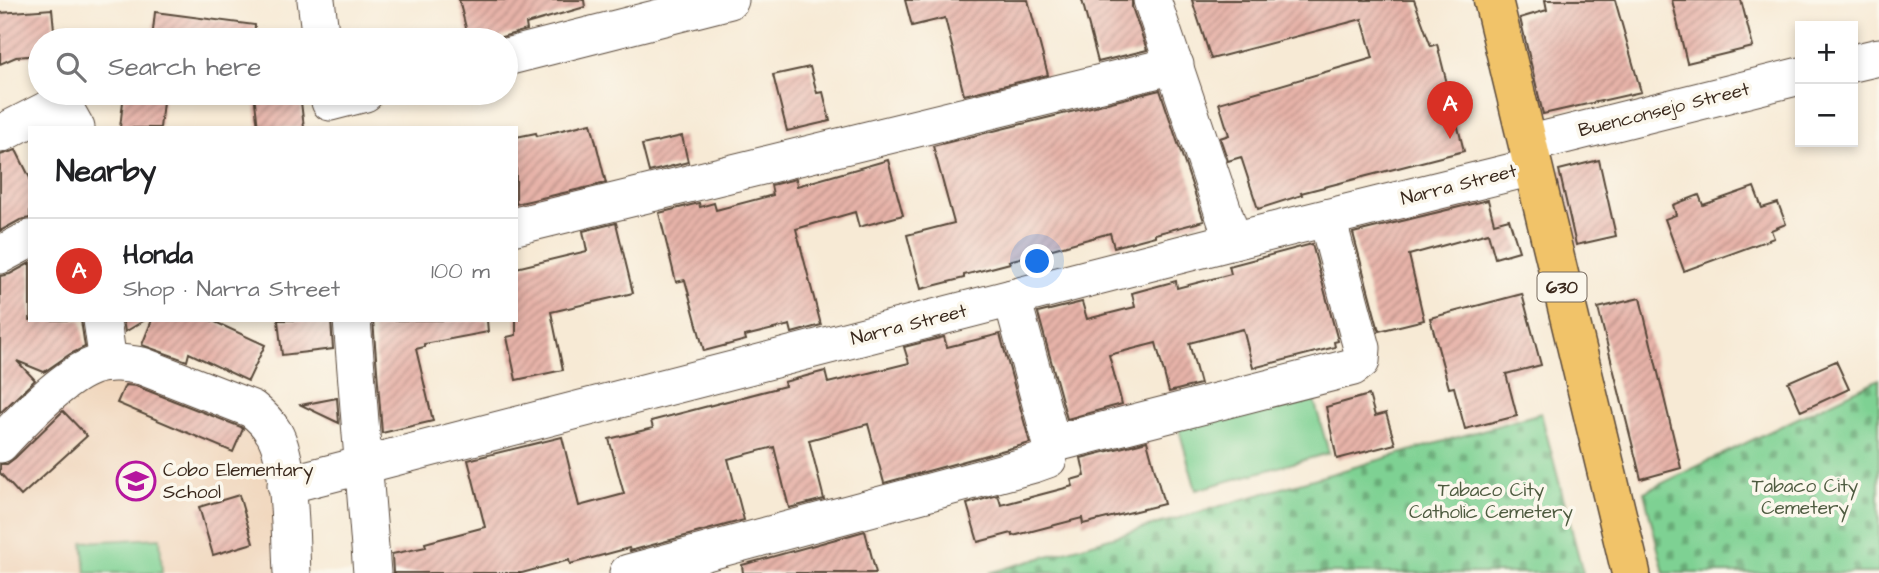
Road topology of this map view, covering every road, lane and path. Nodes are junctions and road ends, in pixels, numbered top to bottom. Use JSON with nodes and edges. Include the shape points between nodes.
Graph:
{"nodes":[{"id":1,"x":316,"y":0,"type":"edge"},
{"id":2,"x":730,"y":0,"type":"edge"},
{"id":3,"x":1152,"y":0,"type":"edge"},
{"id":4,"x":1493,"y":0,"type":"edge"},
{"id":5,"x":320,"y":28,"type":"edge"},
{"id":6,"x":518,"y":54,"type":"edge"},
{"id":7,"x":1879,"y":57,"type":"edge"},
{"id":8,"x":1858,"y":62,"type":"edge"},
{"id":9,"x":1175,"y":65,"type":"junction"},
{"id":10,"x":1795,"y":77,"type":"edge"},
{"id":11,"x":75,"y":126,"type":"edge"},
{"id":12,"x":0,"y":134,"type":"edge"},
{"id":13,"x":1531,"y":156,"type":"junction"},
{"id":14,"x":1327,"y":218,"type":"junction"},
{"id":15,"x":518,"y":226,"type":"edge"},
{"id":16,"x":28,"y":240,"type":"edge"},
{"id":17,"x":1233,"y":241,"type":"junction"},
{"id":18,"x":0,"y":256,"type":"edge"},
{"id":19,"x":1012,"y":298,"type":"junction"},
{"id":20,"x":102,"y":322,"type":"edge"},
{"id":21,"x":352,"y":322,"type":"edge"},
{"id":22,"x":108,"y":363,"type":"junction"},
{"id":23,"x":0,"y":444,"type":"edge"},
{"id":24,"x":1052,"y":444,"type":"junction"},
{"id":25,"x":363,"y":465,"type":"junction"},
{"id":26,"x":286,"y":485,"type":"junction"},
{"id":27,"x":292,"y":573,"type":"edge"},
{"id":28,"x":372,"y":573,"type":"edge"},
{"id":29,"x":628,"y":573,"type":"edge"},
{"id":30,"x":1631,"y":573,"type":"edge"}],
"edges":[{"from":1,"to":5,"type":"street"},
{"from":2,"to":6,"type":"street"},
{"from":3,"to":9,"type":"street"},
{"from":4,"to":13,"type":"main road","number":"630"},
{"from":7,"to":8,"type":"street"},
{"from":9,"to":15,"type":"street"},
{"from":9,"to":17,"type":"street"},
{"from":10,"to":13,"type":"street","name":"Buenconsejo Street"},
{"from":11,"to":12,"type":"street","via":[[67,112],[47,110]]},
{"from":13,"to":14,"type":"street","name":"Narra Street"},
{"from":13,"to":30,"type":"main road","number":"630"},
{"from":14,"to":17,"type":"street","name":"Narra Street"},
{"from":14,"to":24,"type":"street","via":[[1362,348],[1361,361],[1353,367]]},
{"from":16,"to":18,"type":"street"},
{"from":17,"to":19,"type":"street","name":"Narra Street"},
{"from":19,"to":24,"type":"street"},
{"from":19,"to":25,"type":"street","name":"Narra Street"},
{"from":20,"to":22,"type":"street"},
{"from":21,"to":25,"type":"street"},
{"from":22,"to":23,"type":"street","via":[[70,379]]},
{"from":22,"to":26,"type":"street","via":[[142,366],[263,417],[282,451]]},
{"from":24,"to":29,"type":"street","via":[[1048,459],[1034,464]]},
{"from":25,"to":26,"type":"street","name":"Narra Street"},
{"from":25,"to":28,"type":"street"},
{"from":26,"to":27,"type":"street"}]}
